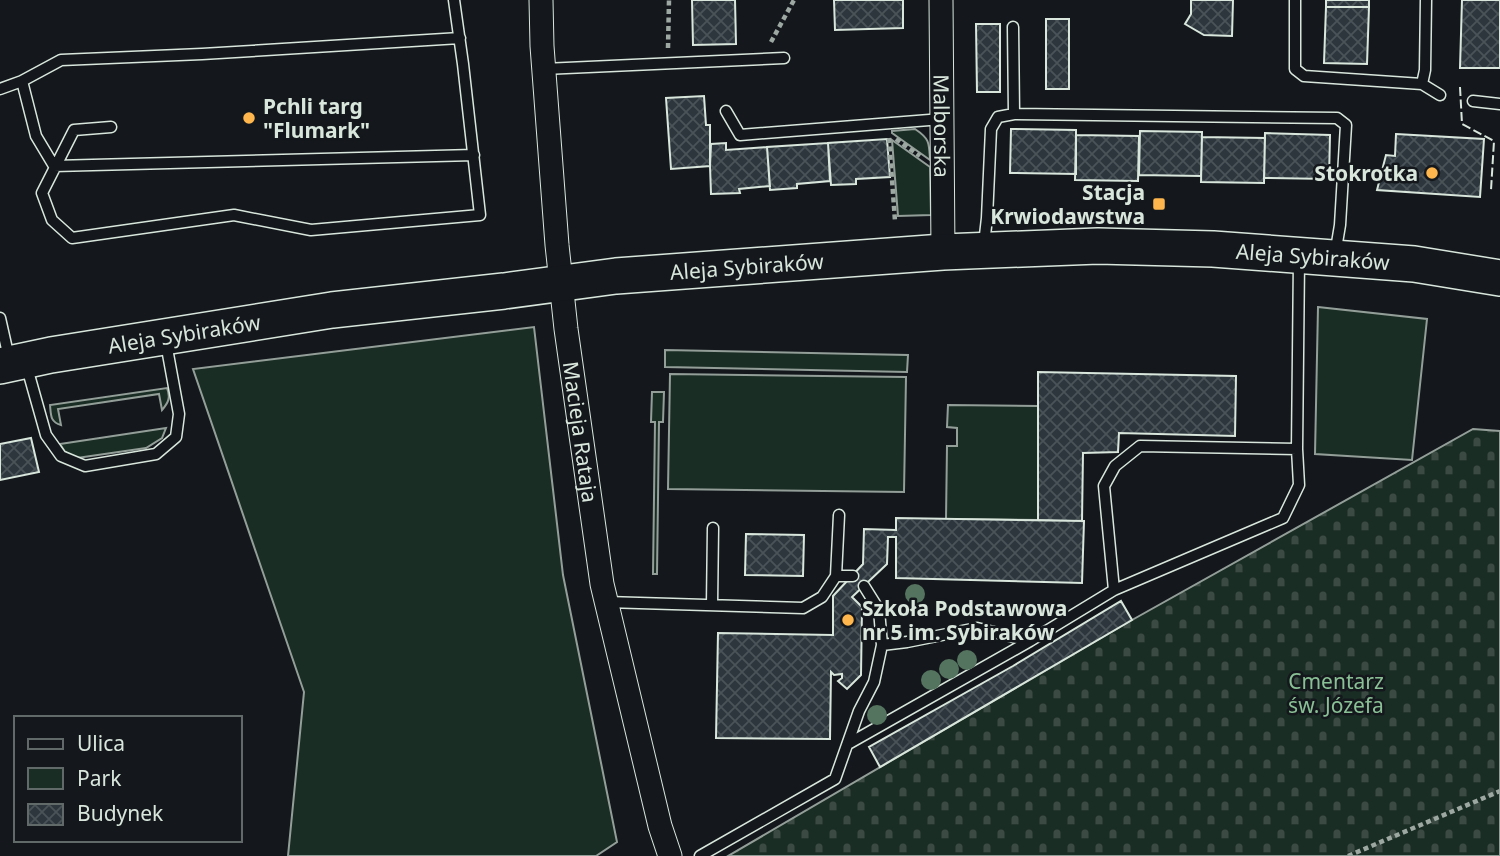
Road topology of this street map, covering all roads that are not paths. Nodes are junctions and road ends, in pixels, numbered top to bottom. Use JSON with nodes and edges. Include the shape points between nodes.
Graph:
{"nodes":[{"id":1,"x":454,"y":0,"type":"edge"},
{"id":2,"x":541,"y":0,"type":"edge"},
{"id":3,"x":941,"y":0,"type":"edge"},
{"id":4,"x":1295,"y":0,"type":"edge"},
{"id":5,"x":1426,"y":0,"type":"edge"},
{"id":6,"x":1013,"y":27,"type":"dead end"},
{"id":7,"x":460,"y":38,"type":"junction"},
{"id":8,"x":785,"y":58,"type":"dead end"},
{"id":9,"x":544,"y":69,"type":"junction"},
{"id":10,"x":22,"y":81,"type":"junction"},
{"id":11,"x":1422,"y":84,"type":"junction"},
{"id":12,"x":0,"y":89,"type":"edge"},
{"id":13,"x":1440,"y":95,"type":"dead end"},
{"id":14,"x":1473,"y":101,"type":"dead end"},
{"id":15,"x":1500,"y":104,"type":"edge"},
{"id":16,"x":726,"y":111,"type":"dead end"},
{"id":17,"x":1014,"y":114,"type":"junction"},
{"id":18,"x":942,"y":119,"type":"junction"},
{"id":19,"x":111,"y":127,"type":"dead end"},
{"id":20,"x":474,"y":155,"type":"junction"},
{"id":21,"x":54,"y":166,"type":"junction"},
{"id":22,"x":984,"y":250,"type":"junction"},
{"id":23,"x":943,"y":253,"type":"junction"},
{"id":24,"x":1299,"y":255,"type":"junction"},
{"id":25,"x":1334,"y":257,"type":"junction"},
{"id":26,"x":1500,"y":278,"type":"edge"},
{"id":27,"x":562,"y":283,"type":"junction"},
{"id":28,"x":0,"y":318,"type":"edge"},
{"id":29,"x":164,"y":338,"type":"junction"},
{"id":30,"x":12,"y":364,"type":"edge"},
{"id":31,"x":1297,"y":449,"type":"junction"},
{"id":32,"x":839,"y":515,"type":"dead end"},
{"id":33,"x":713,"y":528,"type":"dead end"},
{"id":34,"x":836,"y":576,"type":"junction"},
{"id":35,"x":853,"y":576,"type":"dead end"},
{"id":36,"x":864,"y":586,"type":"dead end"},
{"id":37,"x":1114,"y":590,"type":"junction"},
{"id":38,"x":606,"y":603,"type":"junction"},
{"id":39,"x":712,"y":606,"type":"junction"},
{"id":40,"x":1030,"y":641,"type":"junction"},
{"id":41,"x":882,"y":645,"type":"junction"},
{"id":42,"x":848,"y":744,"type":"junction"},
{"id":43,"x":670,"y":856,"type":"edge"},
{"id":44,"x":700,"y":856,"type":"edge"}],
"edges":[{"from":1,"to":7,"type":"lane"},
{"from":2,"to":9,"type":"street","name":"Macieja Rataja"},
{"from":3,"to":18,"type":"street","name":"Malborska"},
{"from":4,"to":11,"type":"lane","via":[[1296,69],[1304,76]]},
{"from":5,"to":11,"type":"lane"},
{"from":6,"to":17,"type":"lane"},
{"from":7,"to":10,"type":"lane","via":[[61,60]]},
{"from":7,"to":20,"type":"lane"},
{"from":8,"to":9,"type":"lane"},
{"from":9,"to":27,"type":"street","name":"Macieja Rataja"},
{"from":10,"to":12,"type":"lane"},
{"from":10,"to":21,"type":"lane","via":[[36,136]]},
{"from":11,"to":13,"type":"lane"},
{"from":14,"to":15,"type":"lane"},
{"from":16,"to":18,"type":"lane","via":[[740,135]]},
{"from":17,"to":22,"type":"lane","via":[[998,117],[991,129]]},
{"from":17,"to":25,"type":"lane","via":[[1336,118],[1346,125]]},
{"from":18,"to":23,"type":"street","name":"Malborska"},
{"from":19,"to":21,"type":"lane","via":[[74,130]]},
{"from":20,"to":21,"type":"lane"},
{"from":20,"to":21,"type":"lane","via":[[480,215],[311,230],[234,215],[72,238],[52,220],[42,193]]},
{"from":22,"to":23,"type":"main road","name":"Aleja Sybiraków"},
{"from":22,"to":24,"type":"main road","name":"Aleja Sybiraków","via":[[1098,246]]},
{"from":23,"to":27,"type":"main road","name":"Aleja Sybiraków"},
{"from":24,"to":25,"type":"main road","name":"Aleja Sybiraków"},
{"from":24,"to":31,"type":"lane"},
{"from":25,"to":26,"type":"main road","name":"Aleja Sybiraków"},
{"from":27,"to":29,"type":"main road","name":"Aleja Sybiraków","via":[[332,310]]},
{"from":27,"to":38,"type":"street","name":"Macieja Rataja"},
{"from":28,"to":30,"type":"lane"},
{"from":29,"to":30,"type":"main road","name":"Aleja Sybiraków"},
{"from":29,"to":30,"type":"lane","via":[[179,414],[176,437],[156,454],[85,466],[61,456]]},
{"from":31,"to":37,"type":"lane","via":[[1299,485],[1283,518]]},
{"from":31,"to":37,"type":"lane","via":[[1140,446],[1115,466],[1104,486]]},
{"from":32,"to":34,"type":"lane"},
{"from":33,"to":39,"type":"lane"},
{"from":34,"to":35,"type":"lane"},
{"from":34,"to":39,"type":"lane","via":[[822,597],[803,608]]},
{"from":36,"to":41,"type":"lane","via":[[878,610]]},
{"from":37,"to":40,"type":"lane"},
{"from":38,"to":39,"type":"lane"},
{"from":38,"to":43,"type":"street","name":"Macieja Rataja"},
{"from":40,"to":41,"type":"lane","via":[[977,628]]},
{"from":40,"to":42,"type":"lane"},
{"from":41,"to":42,"type":"lane","via":[[874,682]]},
{"from":42,"to":44,"type":"lane","via":[[835,779]]}]}
